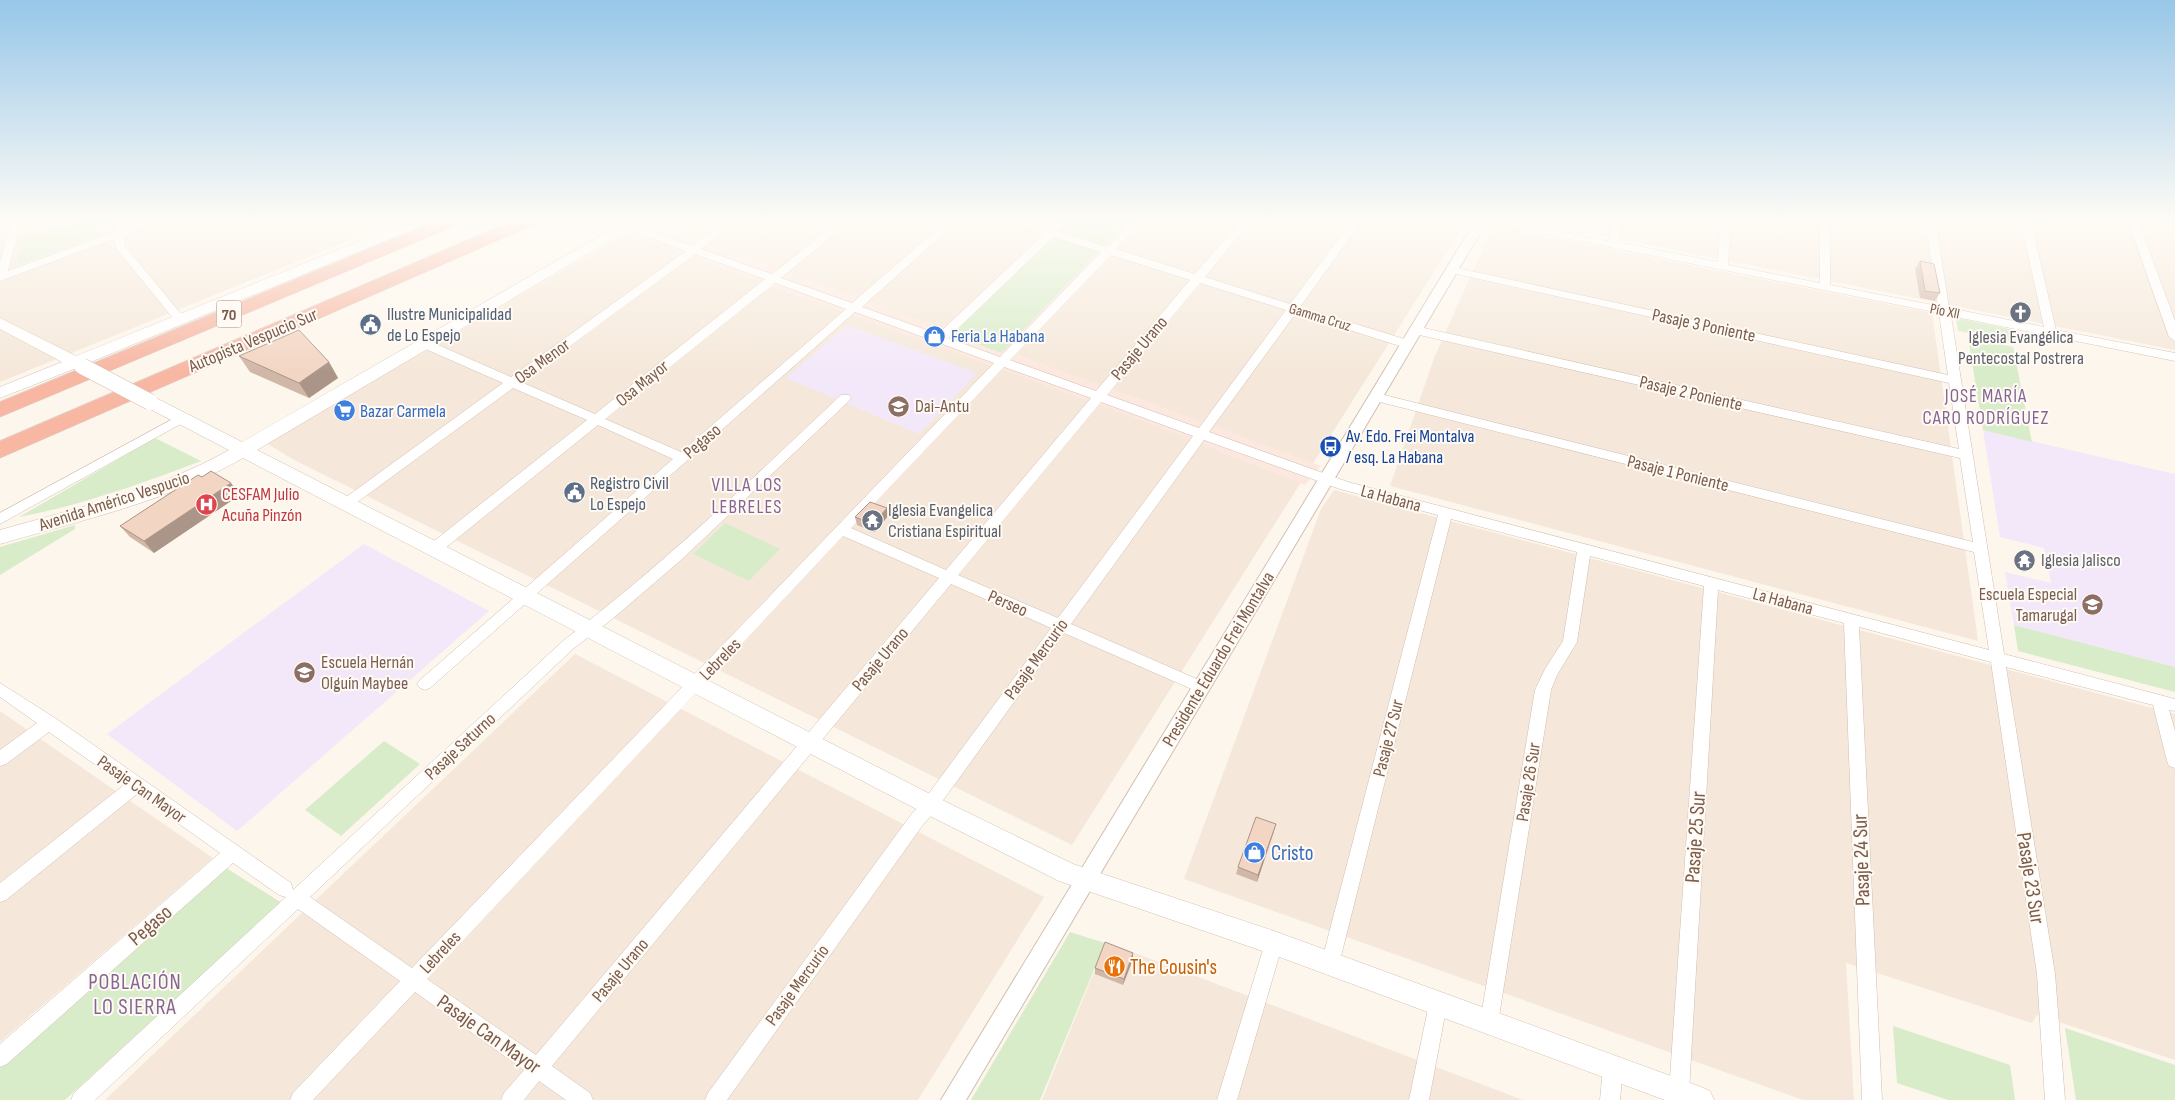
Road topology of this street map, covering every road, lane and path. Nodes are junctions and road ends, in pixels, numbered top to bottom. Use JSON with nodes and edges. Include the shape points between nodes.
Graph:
{"nodes":[{"id":1,"x":24,"y":269,"type":"edge"},
{"id":2,"x":139,"y":269,"type":"edge"},
{"id":3,"x":301,"y":269,"type":"edge"},
{"id":4,"x":336,"y":269,"type":"edge"},
{"id":5,"x":415,"y":269,"type":"edge"},
{"id":6,"x":553,"y":269,"type":"edge"},
{"id":7,"x":668,"y":269,"type":"edge"},
{"id":8,"x":749,"y":269,"type":"edge"},
{"id":9,"x":784,"y":269,"type":"edge"},
{"id":10,"x":898,"y":269,"type":"edge"},
{"id":11,"x":1013,"y":269,"type":"edge"},
{"id":12,"x":1091,"y":269,"type":"edge"},
{"id":13,"x":1165,"y":269,"type":"edge"},
{"id":14,"x":1205,"y":269,"type":"edge"},
{"id":15,"x":1321,"y":269,"type":"edge"},
{"id":16,"x":1739,"y":269,"type":"edge"},
{"id":17,"x":1825,"y":269,"type":"edge"},
{"id":18,"x":1938,"y":269,"type":"edge"},
{"id":19,"x":2037,"y":269,"type":"edge"},
{"id":20,"x":2151,"y":269,"type":"edge"},
{"id":21,"x":1452,"y":270,"type":"joint"},
{"id":22,"x":1,"y":278,"type":"edge"},
{"id":23,"x":773,"y":278,"type":"junction"},
{"id":24,"x":1197,"y":279,"type":"junction"},
{"id":25,"x":1825,"y":287,"type":"junction"},
{"id":26,"x":854,"y":308,"type":"junction"},
{"id":27,"x":1292,"y":309,"type":"junction"},
{"id":28,"x":1945,"y":311,"type":"junction"},
{"id":29,"x":180,"y":320,"type":"junction"},
{"id":30,"x":0,"y":323,"type":"edge"},
{"id":31,"x":2051,"y":332,"type":"junction"},
{"id":32,"x":1411,"y":337,"type":"junction"},
{"id":33,"x":2175,"y":337,"type":"edge"},
{"id":34,"x":940,"y":339,"type":"junction"},
{"id":35,"x":424,"y":344,"type":"junction"},
{"id":36,"x":2175,"y":357,"type":"edge"},
{"id":37,"x":1003,"y":362,"type":"junction"},
{"id":38,"x":78,"y":364,"type":"junction"},
{"id":39,"x":1955,"y":380,"type":"junction"},
{"id":40,"x":512,"y":383,"type":"junction"},
{"id":41,"x":0,"y":393,"type":"edge"},
{"id":42,"x":1099,"y":397,"type":"junction"},
{"id":43,"x":1376,"y":397,"type":"junction"},
{"id":44,"x":845,"y":398,"type":"dead end"},
{"id":45,"x":150,"y":402,"type":"joint"},
{"id":46,"x":0,"y":410,"type":"edge"},
{"id":47,"x":182,"y":418,"type":"junction"},
{"id":48,"x":596,"y":420,"type":"junction"},
{"id":49,"x":1201,"y":434,"type":"junction"},
{"id":50,"x":0,"y":450,"type":"edge"},
{"id":51,"x":243,"y":450,"type":"junction"},
{"id":52,"x":1967,"y":455,"type":"junction"},
{"id":53,"x":683,"y":458,"type":"junction"},
{"id":54,"x":1326,"y":479,"type":"junction"},
{"id":55,"x":347,"y":504,"type":"junction"},
{"id":56,"x":1446,"y":512,"type":"junction"},
{"id":57,"x":0,"y":519,"type":"edge"},
{"id":58,"x":842,"y":530,"type":"junction"},
{"id":59,"x":0,"y":537,"type":"edge"},
{"id":60,"x":1981,"y":548,"type":"junction"},
{"id":61,"x":434,"y":549,"type":"junction"},
{"id":62,"x":1584,"y":549,"type":"junction"},
{"id":63,"x":948,"y":577,"type":"junction"},
{"id":64,"x":1710,"y":582,"type":"junction"},
{"id":65,"x":525,"y":596,"type":"junction"},
{"id":66,"x":1851,"y":619,"type":"junction"},
{"id":67,"x":1061,"y":626,"type":"junction"},
{"id":68,"x":589,"y":630,"type":"junction"},
{"id":69,"x":1997,"y":657,"type":"junction"},
{"id":70,"x":425,"y":684,"type":"dead end"},
{"id":71,"x":695,"y":684,"type":"junction"},
{"id":72,"x":1201,"y":687,"type":"junction"},
{"id":73,"x":0,"y":689,"type":"edge"},
{"id":74,"x":2159,"y":700,"type":"junction"},
{"id":75,"x":2175,"y":704,"type":"edge"},
{"id":76,"x":49,"y":723,"type":"junction"},
{"id":77,"x":810,"y":743,"type":"junction"},
{"id":78,"x":0,"y":759,"type":"edge"},
{"id":79,"x":2175,"y":761,"type":"edge"},
{"id":80,"x":136,"y":785,"type":"junction"},
{"id":81,"x":930,"y":805,"type":"junction"},
{"id":82,"x":232,"y":853,"type":"junction"},
{"id":83,"x":1085,"y":880,"type":"junction"},
{"id":84,"x":0,"y":894,"type":"edge"},
{"id":85,"x":291,"y":894,"type":"junction"},
{"id":86,"x":1274,"y":944,"type":"junction"},
{"id":87,"x":1330,"y":964,"type":"junction"},
{"id":88,"x":413,"y":980,"type":"junction"},
{"id":89,"x":1438,"y":1004,"type":"junction"},
{"id":90,"x":1489,"y":1023,"type":"junction"},
{"id":91,"x":0,"y":1057,"type":"edge"},
{"id":92,"x":538,"y":1068,"type":"junction"},
{"id":93,"x":1613,"y":1068,"type":"junction"},
{"id":94,"x":1690,"y":1096,"type":"edge"},
{"id":95,"x":81,"y":1100,"type":"edge"},
{"id":96,"x":300,"y":1100,"type":"edge"},
{"id":97,"x":511,"y":1100,"type":"edge"},
{"id":98,"x":583,"y":1100,"type":"edge"},
{"id":99,"x":715,"y":1100,"type":"edge"},
{"id":100,"x":953,"y":1100,"type":"edge"},
{"id":101,"x":1227,"y":1100,"type":"edge"},
{"id":102,"x":1419,"y":1100,"type":"edge"},
{"id":103,"x":1610,"y":1100,"type":"edge"},
{"id":104,"x":1872,"y":1100,"type":"edge"},
{"id":105,"x":2055,"y":1100,"type":"edge"}],
"edges":[{"from":1,"to":22,"type":"street"},
{"from":2,"to":29,"type":"street"},
{"from":3,"to":29,"type":"main road"},
{"from":4,"to":46,"type":"highway","name":"Autopista Vespucio Sur","number":"70"},
{"from":5,"to":50,"type":"highway","name":"Autopista Vespucio Sur","number":"70"},
{"from":6,"to":35,"type":"main road","name":"Avenida Américo Vespucio"},
{"from":7,"to":40,"type":"street","name":"Osa Menor"},
{"from":8,"to":23,"type":"street","name":"La Habana"},
{"from":9,"to":23,"type":"street","name":"Osa Mayor"},
{"from":10,"to":26,"type":"street","name":"Pegaso"},
{"from":11,"to":34,"type":"street"},
{"from":12,"to":37,"type":"street","name":"Lebreles"},
{"from":13,"to":24,"type":"street","name":"Gamma Cruz"},
{"from":14,"to":24,"type":"street","name":"Pasaje Urano"},
{"from":15,"to":27,"type":"street","name":"Pasaje Mercurio"},
{"from":16,"to":25,"type":"street","name":"Pío XII"},
{"from":17,"to":25,"type":"street"},
{"from":18,"to":28,"type":"street"},
{"from":19,"to":31,"type":"street"},
{"from":20,"to":33,"type":"street"},
{"from":21,"to":32,"type":"street","name":"Presidente Eduardo Frei Montalva"},
{"from":21,"to":39,"type":"street","name":"Pasaje 3 Poniente"},
{"from":23,"to":26,"type":"street","name":"La Habana"},
{"from":23,"to":48,"type":"street","name":"Osa Mayor"},
{"from":24,"to":27,"type":"street","name":"Gamma Cruz"},
{"from":24,"to":42,"type":"street","name":"Pasaje Urano"},
{"from":25,"to":28,"type":"street","name":"Pío XII"},
{"from":26,"to":34,"type":"street","name":"La Habana"},
{"from":26,"to":53,"type":"street","name":"Pegaso"},
{"from":27,"to":32,"type":"street","name":"Gamma Cruz"},
{"from":27,"to":49,"type":"street","name":"Pasaje Mercurio"},
{"from":28,"to":31,"type":"street","name":"Pío XII"},
{"from":28,"to":39,"type":"street","name":"Pasaje 23 Sur"},
{"from":29,"to":38,"type":"main road"},
{"from":30,"to":38,"type":"main road"},
{"from":31,"to":36,"type":"street","name":"Pío XII"},
{"from":32,"to":43,"type":"street","name":"Presidente Eduardo Frei Montalva"},
{"from":32,"to":52,"type":"street","name":"Pasaje 2 Poniente"},
{"from":34,"to":37,"type":"street","name":"La Habana"},
{"from":35,"to":40,"type":"street"},
{"from":35,"to":51,"type":"main road","name":"Avenida Américo Vespucio"},
{"from":37,"to":42,"type":"street","name":"La Habana"},
{"from":37,"to":58,"type":"street","name":"Lebreles"},
{"from":38,"to":41,"type":"main road"},
{"from":38,"to":45,"type":"main road","bridge":true},
{"from":39,"to":52,"type":"street","name":"Pasaje 23 Sur"},
{"from":40,"to":48,"type":"street"},
{"from":40,"to":55,"type":"street","name":"Osa Menor"},
{"from":42,"to":49,"type":"street","name":"La Habana"},
{"from":42,"to":63,"type":"street","name":"Pasaje Urano"},
{"from":43,"to":54,"type":"street","name":"Presidente Eduardo Frei Montalva"},
{"from":43,"to":60,"type":"street","name":"Pasaje 1 Poniente"},
{"from":44,"to":68,"type":"street","name":"Pasaje Saturno","via":[[662,569]]},
{"from":45,"to":47,"type":"main road"},
{"from":47,"to":51,"type":"main road"},
{"from":47,"to":57,"type":"street","name":"Avenida Américo Vespucio"},
{"from":48,"to":53,"type":"street"},
{"from":48,"to":61,"type":"street","name":"Osa Mayor"},
{"from":49,"to":54,"type":"street","name":"La Habana"},
{"from":49,"to":67,"type":"street","name":"Pasaje Mercurio"},
{"from":51,"to":55,"type":"main road"},
{"from":51,"to":59,"type":"main road","name":"Avenida Américo Vespucio","via":[[197,474],[146,494]]},
{"from":52,"to":60,"type":"street","name":"Pasaje 23 Sur"},
{"from":53,"to":65,"type":"street","name":"Pegaso"},
{"from":54,"to":56,"type":"street","name":"La Habana"},
{"from":54,"to":72,"type":"street","name":"Presidente Eduardo Frei Montalva"},
{"from":55,"to":61,"type":"main road"},
{"from":56,"to":62,"type":"street","name":"La Habana"},
{"from":56,"to":87,"type":"street","name":"Pasaje 27 Sur"},
{"from":58,"to":63,"type":"street","name":"Perseo"},
{"from":58,"to":71,"type":"street","name":"Lebreles"},
{"from":60,"to":69,"type":"street","name":"Pasaje 23 Sur"},
{"from":61,"to":65,"type":"main road"},
{"from":62,"to":64,"type":"street","name":"La Habana"},
{"from":62,"to":90,"type":"street","name":"Pasaje 26 Sur","via":[[1570,642],[1543,690]]},
{"from":63,"to":67,"type":"street","name":"Perseo"},
{"from":63,"to":77,"type":"street","name":"Pasaje Urano"},
{"from":64,"to":66,"type":"street","name":"La Habana"},
{"from":64,"to":94,"type":"street","name":"Pasaje 25 Sur"},
{"from":65,"to":68,"type":"main road"},
{"from":65,"to":70,"type":"street","name":"Pegaso"},
{"from":66,"to":69,"type":"street","name":"La Habana"},
{"from":66,"to":104,"type":"street","name":"Pasaje 24 Sur"},
{"from":67,"to":72,"type":"street","name":"Perseo"},
{"from":67,"to":81,"type":"street","name":"Pasaje Mercurio"},
{"from":68,"to":71,"type":"main road"},
{"from":68,"to":85,"type":"street","name":"Pasaje Saturno","via":[[569,644]]},
{"from":69,"to":74,"type":"street","name":"La Habana"},
{"from":69,"to":105,"type":"street","name":"Pasaje 23 Sur","via":[[2046,974]]},
{"from":71,"to":77,"type":"main road"},
{"from":71,"to":88,"type":"street","name":"Lebreles"},
{"from":72,"to":83,"type":"street","name":"Presidente Eduardo Frei Montalva"},
{"from":73,"to":76,"type":"street","name":"Pasaje Can Mayor"},
{"from":74,"to":75,"type":"street","name":"La Habana"},
{"from":74,"to":79,"type":"street"},
{"from":76,"to":78,"type":"street"},
{"from":76,"to":80,"type":"street","name":"Pasaje Can Mayor"},
{"from":77,"to":81,"type":"main road"},
{"from":77,"to":92,"type":"street","name":"Pasaje Urano"},
{"from":80,"to":82,"type":"street","name":"Pasaje Can Mayor"},
{"from":80,"to":84,"type":"street"},
{"from":81,"to":83,"type":"main road"},
{"from":81,"to":99,"type":"street","name":"Pasaje Mercurio"},
{"from":82,"to":85,"type":"street","name":"Pasaje Can Mayor"},
{"from":82,"to":91,"type":"street","name":"Pegaso"},
{"from":83,"to":86,"type":"main road"},
{"from":83,"to":100,"type":"street","name":"Presidente Eduardo Frei Montalva"},
{"from":85,"to":88,"type":"street","name":"Pasaje Can Mayor"},
{"from":85,"to":95,"type":"street","name":"Pasaje Saturno"},
{"from":86,"to":87,"type":"main road"},
{"from":86,"to":101,"type":"street"},
{"from":87,"to":89,"type":"main road"},
{"from":88,"to":92,"type":"street","name":"Pasaje Can Mayor"},
{"from":88,"to":96,"type":"street","name":"Lebreles"},
{"from":89,"to":90,"type":"main road"},
{"from":89,"to":102,"type":"street"},
{"from":90,"to":93,"type":"main road"},
{"from":92,"to":97,"type":"street","name":"Pasaje Urano"},
{"from":92,"to":98,"type":"street","name":"Pasaje Can Mayor"},
{"from":93,"to":94,"type":"main road"},
{"from":93,"to":103,"type":"street"}]}
